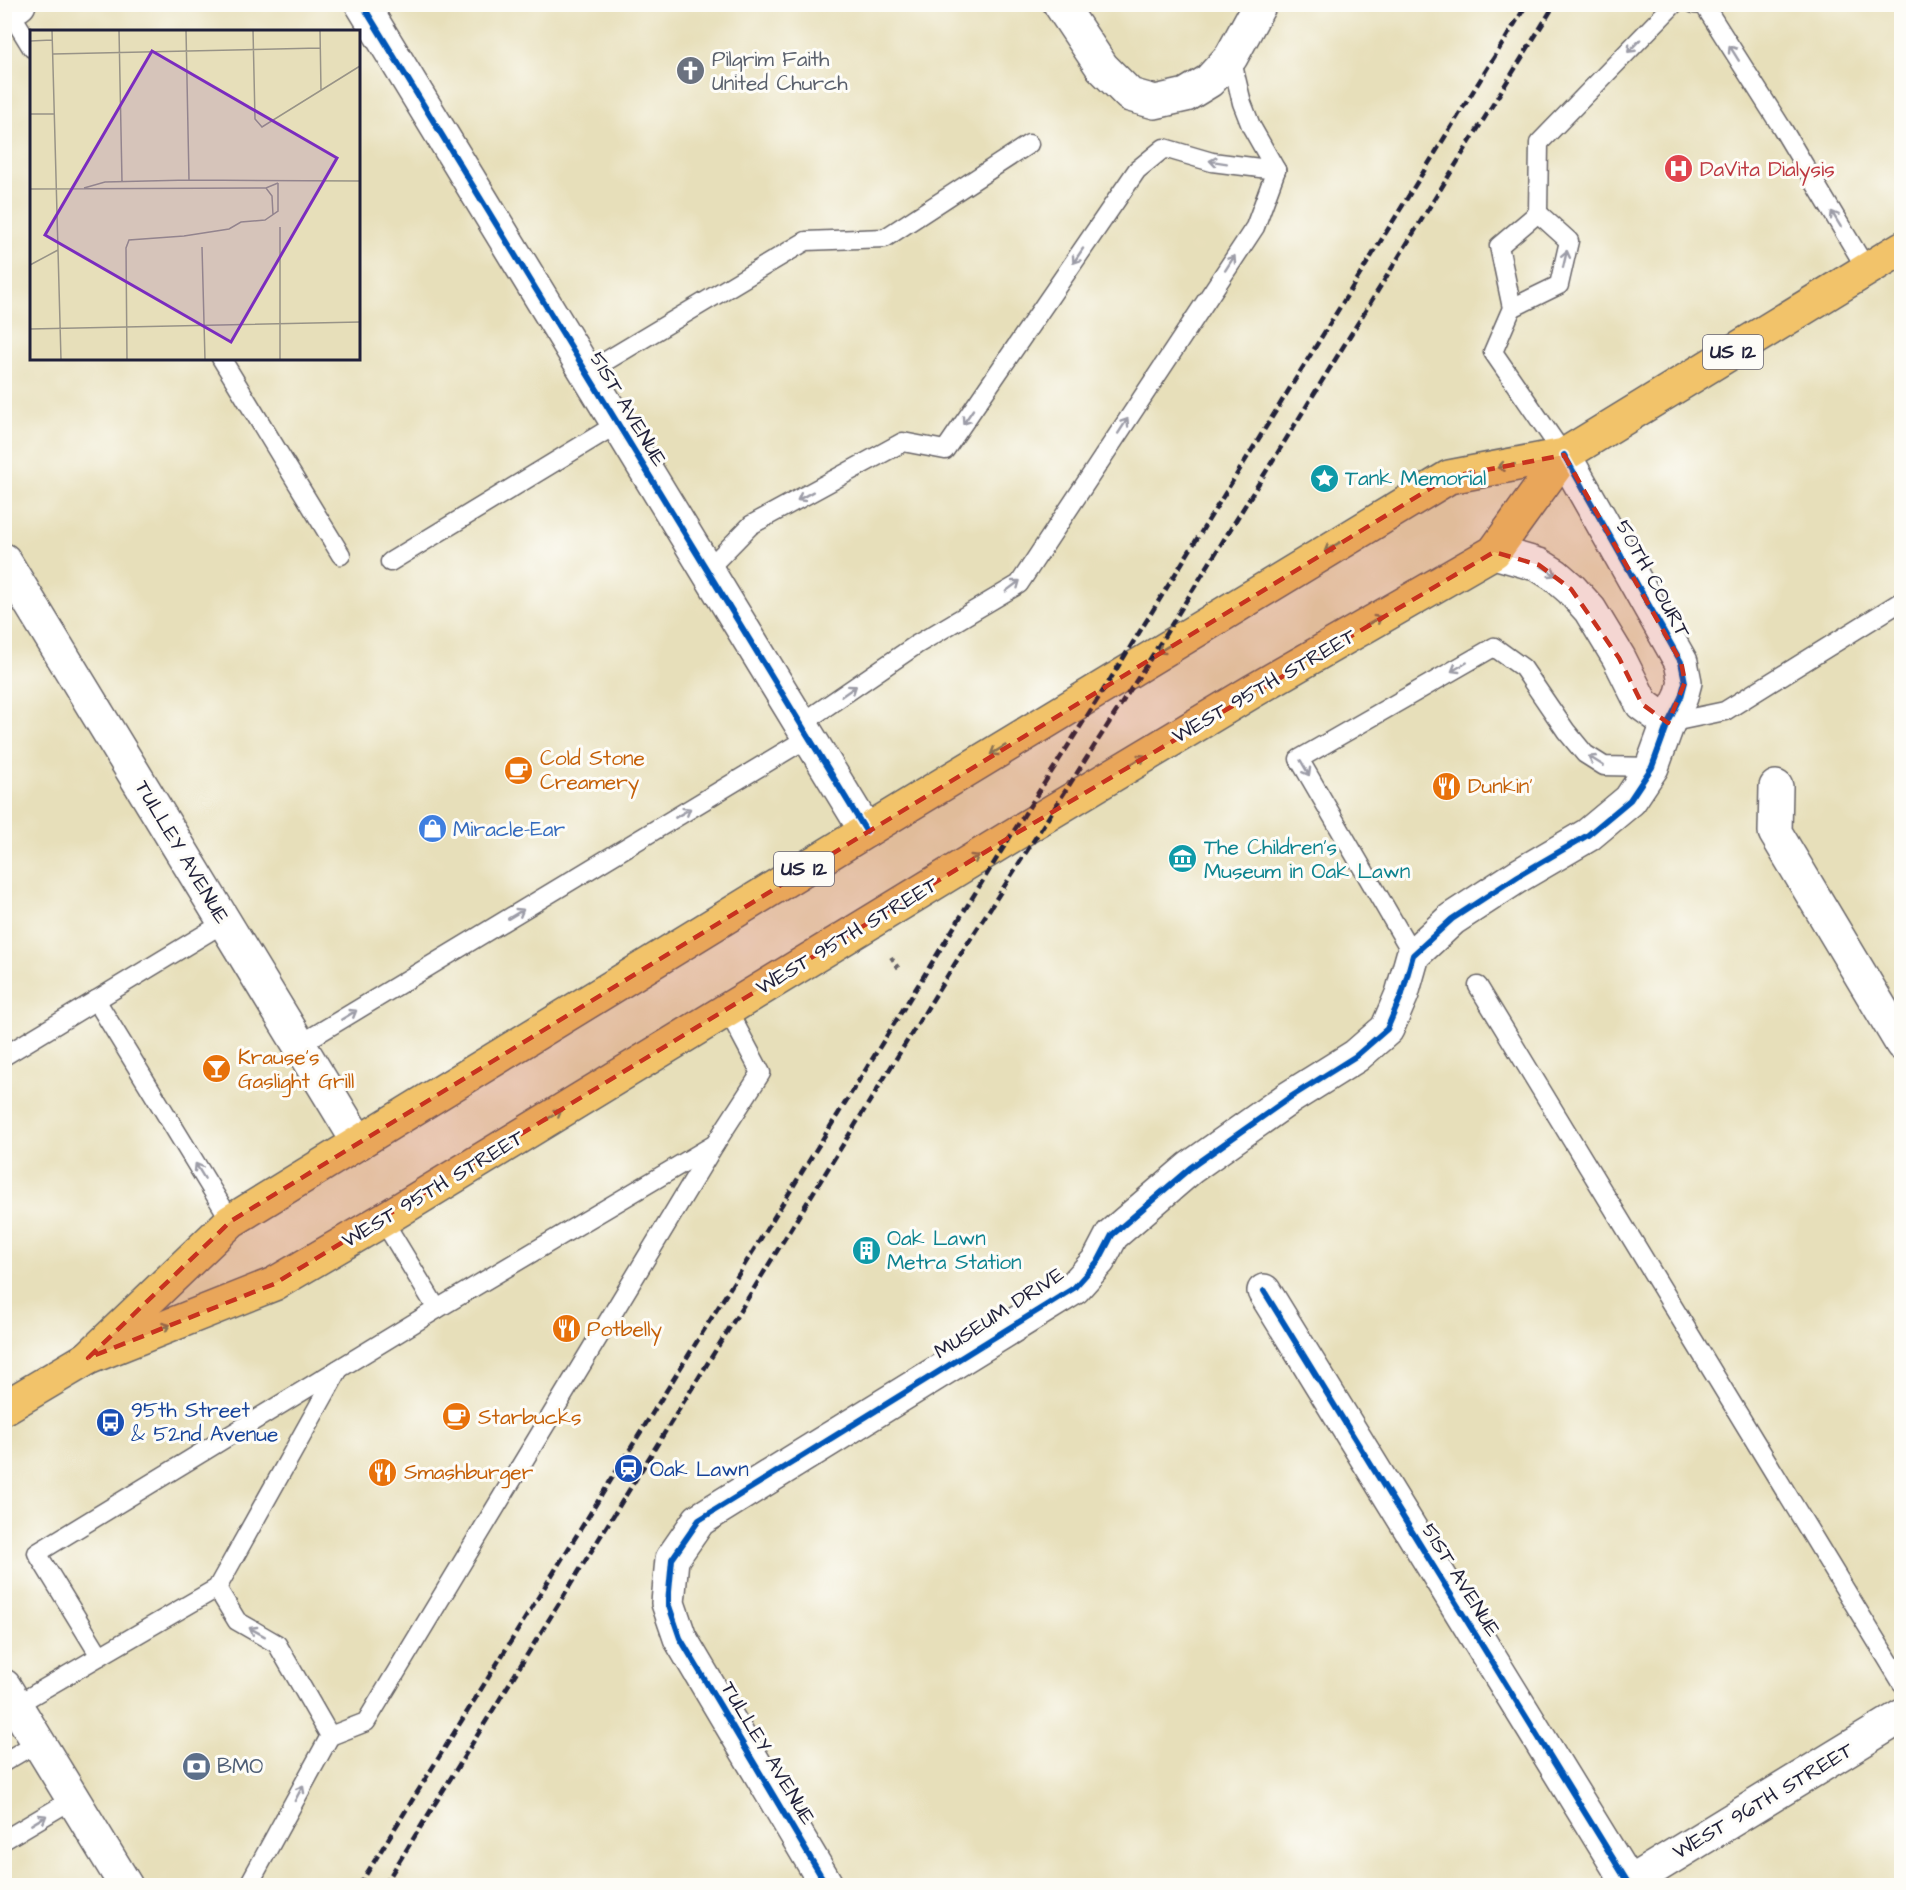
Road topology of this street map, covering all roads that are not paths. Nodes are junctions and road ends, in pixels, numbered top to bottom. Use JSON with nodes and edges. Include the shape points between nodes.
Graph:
{"nodes":[{"id":1,"x":362,"y":4,"type":"edge"},
{"id":2,"x":1060,"y":4,"type":"edge"},
{"id":3,"x":1260,"y":4,"type":"edge"},
{"id":4,"x":1674,"y":4,"type":"edge"},
{"id":5,"x":1694,"y":4,"type":"edge"},
{"id":6,"x":9,"y":8,"type":"edge"},
{"id":7,"x":30,"y":45,"type":"edge"},
{"id":8,"x":1231,"y":57,"type":"junction"},
{"id":9,"x":1029,"y":144,"type":"dead end"},
{"id":10,"x":1276,"y":170,"type":"junction"},
{"id":11,"x":1538,"y":213,"type":"junction"},
{"id":12,"x":1902,"y":248,"type":"edge"},
{"id":13,"x":1867,"y":270,"type":"junction"},
{"id":14,"x":1512,"y":308,"type":"junction"},
{"id":15,"x":222,"y":360,"type":"edge"},
{"id":16,"x":586,"y":373,"type":"junction"},
{"id":17,"x":617,"y":424,"type":"junction"},
{"id":18,"x":1564,"y":455,"type":"junction"},
{"id":19,"x":1494,"y":552,"type":"junction"},
{"id":20,"x":341,"y":555,"type":"dead end"},
{"id":21,"x":4,"y":560,"type":"edge"},
{"id":22,"x":390,"y":562,"type":"dead end"},
{"id":23,"x":707,"y":570,"type":"junction"},
{"id":24,"x":1902,"y":601,"type":"edge"},
{"id":25,"x":1668,"y":723,"type":"junction"},
{"id":26,"x":805,"y":730,"type":"junction"},
{"id":27,"x":1653,"y":767,"type":"junction"},
{"id":28,"x":1776,"y":787,"type":"dead end"},
{"id":29,"x":866,"y":831,"type":"junction"},
{"id":30,"x":225,"y":922,"type":"junction"},
{"id":31,"x":1413,"y":955,"type":"junction"},
{"id":32,"x":1478,"y":986,"type":"dead end"},
{"id":33,"x":96,"y":1000,"type":"junction"},
{"id":34,"x":727,"y":1009,"type":"junction"},
{"id":35,"x":1902,"y":1044,"type":"edge"},
{"id":36,"x":299,"y":1045,"type":"junction"},
{"id":37,"x":4,"y":1056,"type":"edge"},
{"id":38,"x":359,"y":1143,"type":"junction"},
{"id":39,"x":715,"y":1144,"type":"junction"},
{"id":40,"x":383,"y":1220,"type":"junction"},
{"id":41,"x":231,"y":1221,"type":"junction"},
{"id":42,"x":1264,"y":1291,"type":"dead end"},
{"id":43,"x":437,"y":1309,"type":"junction"},
{"id":44,"x":88,"y":1358,"type":"junction"},
{"id":45,"x":340,"y":1368,"type":"junction"},
{"id":46,"x":4,"y":1408,"type":"edge"},
{"id":47,"x":217,"y":1588,"type":"junction"},
{"id":48,"x":680,"y":1638,"type":"joint"},
{"id":49,"x":100,"y":1656,"type":"junction"},
{"id":50,"x":1902,"y":1683,"type":"edge"},
{"id":51,"x":10,"y":1696,"type":"edge"},
{"id":52,"x":1902,"y":1716,"type":"edge"},
{"id":53,"x":330,"y":1736,"type":"junction"},
{"id":54,"x":38,"y":1742,"type":"junction"},
{"id":55,"x":4,"y":1762,"type":"edge"},
{"id":56,"x":73,"y":1799,"type":"junction"},
{"id":57,"x":4,"y":1840,"type":"edge"},
{"id":58,"x":1628,"y":1885,"type":"edge"},
{"id":59,"x":126,"y":1886,"type":"edge"},
{"id":60,"x":248,"y":1886,"type":"edge"},
{"id":61,"x":827,"y":1886,"type":"edge"}],
"edges":[{"from":1,"to":16,"type":"street","name":"51ST AVENUE"},
{"from":2,"to":8,"type":"street","via":[[1102,67],[1130,95],[1155,102],[1186,95],[1209,81]]},
{"from":3,"to":8,"type":"street"},
{"from":4,"to":11,"type":"lane","one_way":true,"via":[[1539,143]]},
{"from":13,"to":5,"type":"lane","one_way":true,"via":[[1704,5]]},
{"from":6,"to":7,"type":"lane"},
{"from":8,"to":10,"type":"lane","via":[[1251,126]]},
{"from":9,"to":16,"type":"lane","via":[[885,238],[806,241]]},
{"from":10,"to":23,"type":"lane","one_way":true,"via":[[1212,162],[1164,148],[1137,170],[945,450],[903,442],[751,525]]},
{"from":26,"to":10,"type":"lane","one_way":true,"via":[[916,645],[1019,584],[1255,227]]},
{"from":11,"to":14,"type":"lane","via":[[1499,246]]},
{"from":14,"to":11,"type":"lane","one_way":true,"via":[[1559,285],[1569,241]]},
{"from":12,"to":13,"type":"main road","name":"WEST 95TH STREET","number":"US 12"},
{"from":13,"to":18,"type":"main road","name":"WEST 95TH STREET","number":"US 12"},
{"from":14,"to":18,"type":"lane","via":[[1493,352]]},
{"from":15,"to":20,"type":"lane"},
{"from":16,"to":17,"type":"street","name":"51ST AVENUE"},
{"from":17,"to":22,"type":"lane"},
{"from":17,"to":23,"type":"street","name":"51ST AVENUE"},
{"from":18,"to":19,"type":"main road","name":"WEST 95TH STREET","number":"US 12"},
{"from":18,"to":25,"type":"street","name":"50TH COURT","via":[[1681,662],[1685,682]]},
{"from":18,"to":29,"type":"main road","name":"WEST 95TH STREET","number":"US 12","one_way":true,"via":[[1449,477]]},
{"from":19,"to":25,"type":"street","one_way":true,"via":[[1539,565],[1571,588],[1590,610],[1642,704]]},
{"from":34,"to":19,"type":"main road","name":"WEST 95TH STREET","number":"US 12","one_way":true,"via":[[1253,691]]},
{"from":21,"to":30,"type":"street","name":"TULLEY AVENUE"},
{"from":23,"to":26,"type":"street","name":"51ST AVENUE"},
{"from":24,"to":25,"type":"lane","via":[[1725,711]]},
{"from":25,"to":27,"type":"street","name":"50TH COURT"},
{"from":26,"to":29,"type":"street","name":"51ST AVENUE"},
{"from":36,"to":26,"type":"lane","one_way":true},
{"from":27,"to":31,"type":"street","name":"50TH COURT","via":[[1630,800],[1588,835],[1452,919]]},
{"from":27,"to":31,"type":"lane","one_way":true,"via":[[1604,766],[1585,754],[1523,668],[1494,646],[1299,759]]},
{"from":28,"to":35,"type":"street","via":[[1775,832]]},
{"from":29,"to":38,"type":"main road","name":"WEST 95TH STREET","number":"US 12"},
{"from":30,"to":33,"type":"lane"},
{"from":30,"to":36,"type":"street","name":"TULLEY AVENUE"},
{"from":31,"to":48,"type":"street","name":"MUSEUM DRIVE","via":[[1387,1029],[1356,1056],[1190,1168],[1112,1235],[1099,1260],[1074,1288],[699,1520],[672,1559],[668,1603]]},
{"from":32,"to":50,"type":"lane"},
{"from":33,"to":37,"type":"lane"},
{"from":41,"to":33,"type":"lane","one_way":true},
{"from":34,"to":39,"type":"lane","via":[[761,1073]]},
{"from":40,"to":34,"type":"main road","name":"WEST 95TH STREET","number":"US 12","one_way":true},
{"from":36,"to":38,"type":"street","name":"TULLEY AVENUE"},
{"from":38,"to":41,"type":"main road","name":"WEST 95TH STREET","number":"US 12"},
{"from":39,"to":43,"type":"lane"},
{"from":39,"to":53,"type":"lane","via":[[366,1722]]},
{"from":40,"to":43,"type":"lane"},
{"from":44,"to":40,"type":"main road","name":"WEST 95TH STREET","number":"US 12","one_way":true,"via":[[274,1284]]},
{"from":41,"to":44,"type":"main road","name":"WEST 95TH STREET","number":"US 12"},
{"from":42,"to":58,"type":"street","name":"51ST AVENUE"},
{"from":43,"to":45,"type":"lane"},
{"from":44,"to":46,"type":"main road","name":"WEST 95TH STREET","number":"US 12"},
{"from":45,"to":47,"type":"lane"},
{"from":45,"to":49,"type":"lane","via":[[36,1553]]},
{"from":47,"to":49,"type":"lane"},
{"from":53,"to":47,"type":"lane","one_way":true,"via":[[277,1644],[237,1621]]},
{"from":48,"to":61,"type":"street","name":"TULLEY AVENUE"},
{"from":49,"to":51,"type":"lane"},
{"from":51,"to":54,"type":"street"},
{"from":52,"to":58,"type":"street","name":"WEST 96TH STREET"},
{"from":60,"to":53,"type":"lane","one_way":true},
{"from":54,"to":55,"type":"lane"},
{"from":54,"to":56,"type":"street"},
{"from":57,"to":56,"type":"lane","one_way":true},
{"from":56,"to":59,"type":"street"}]}
